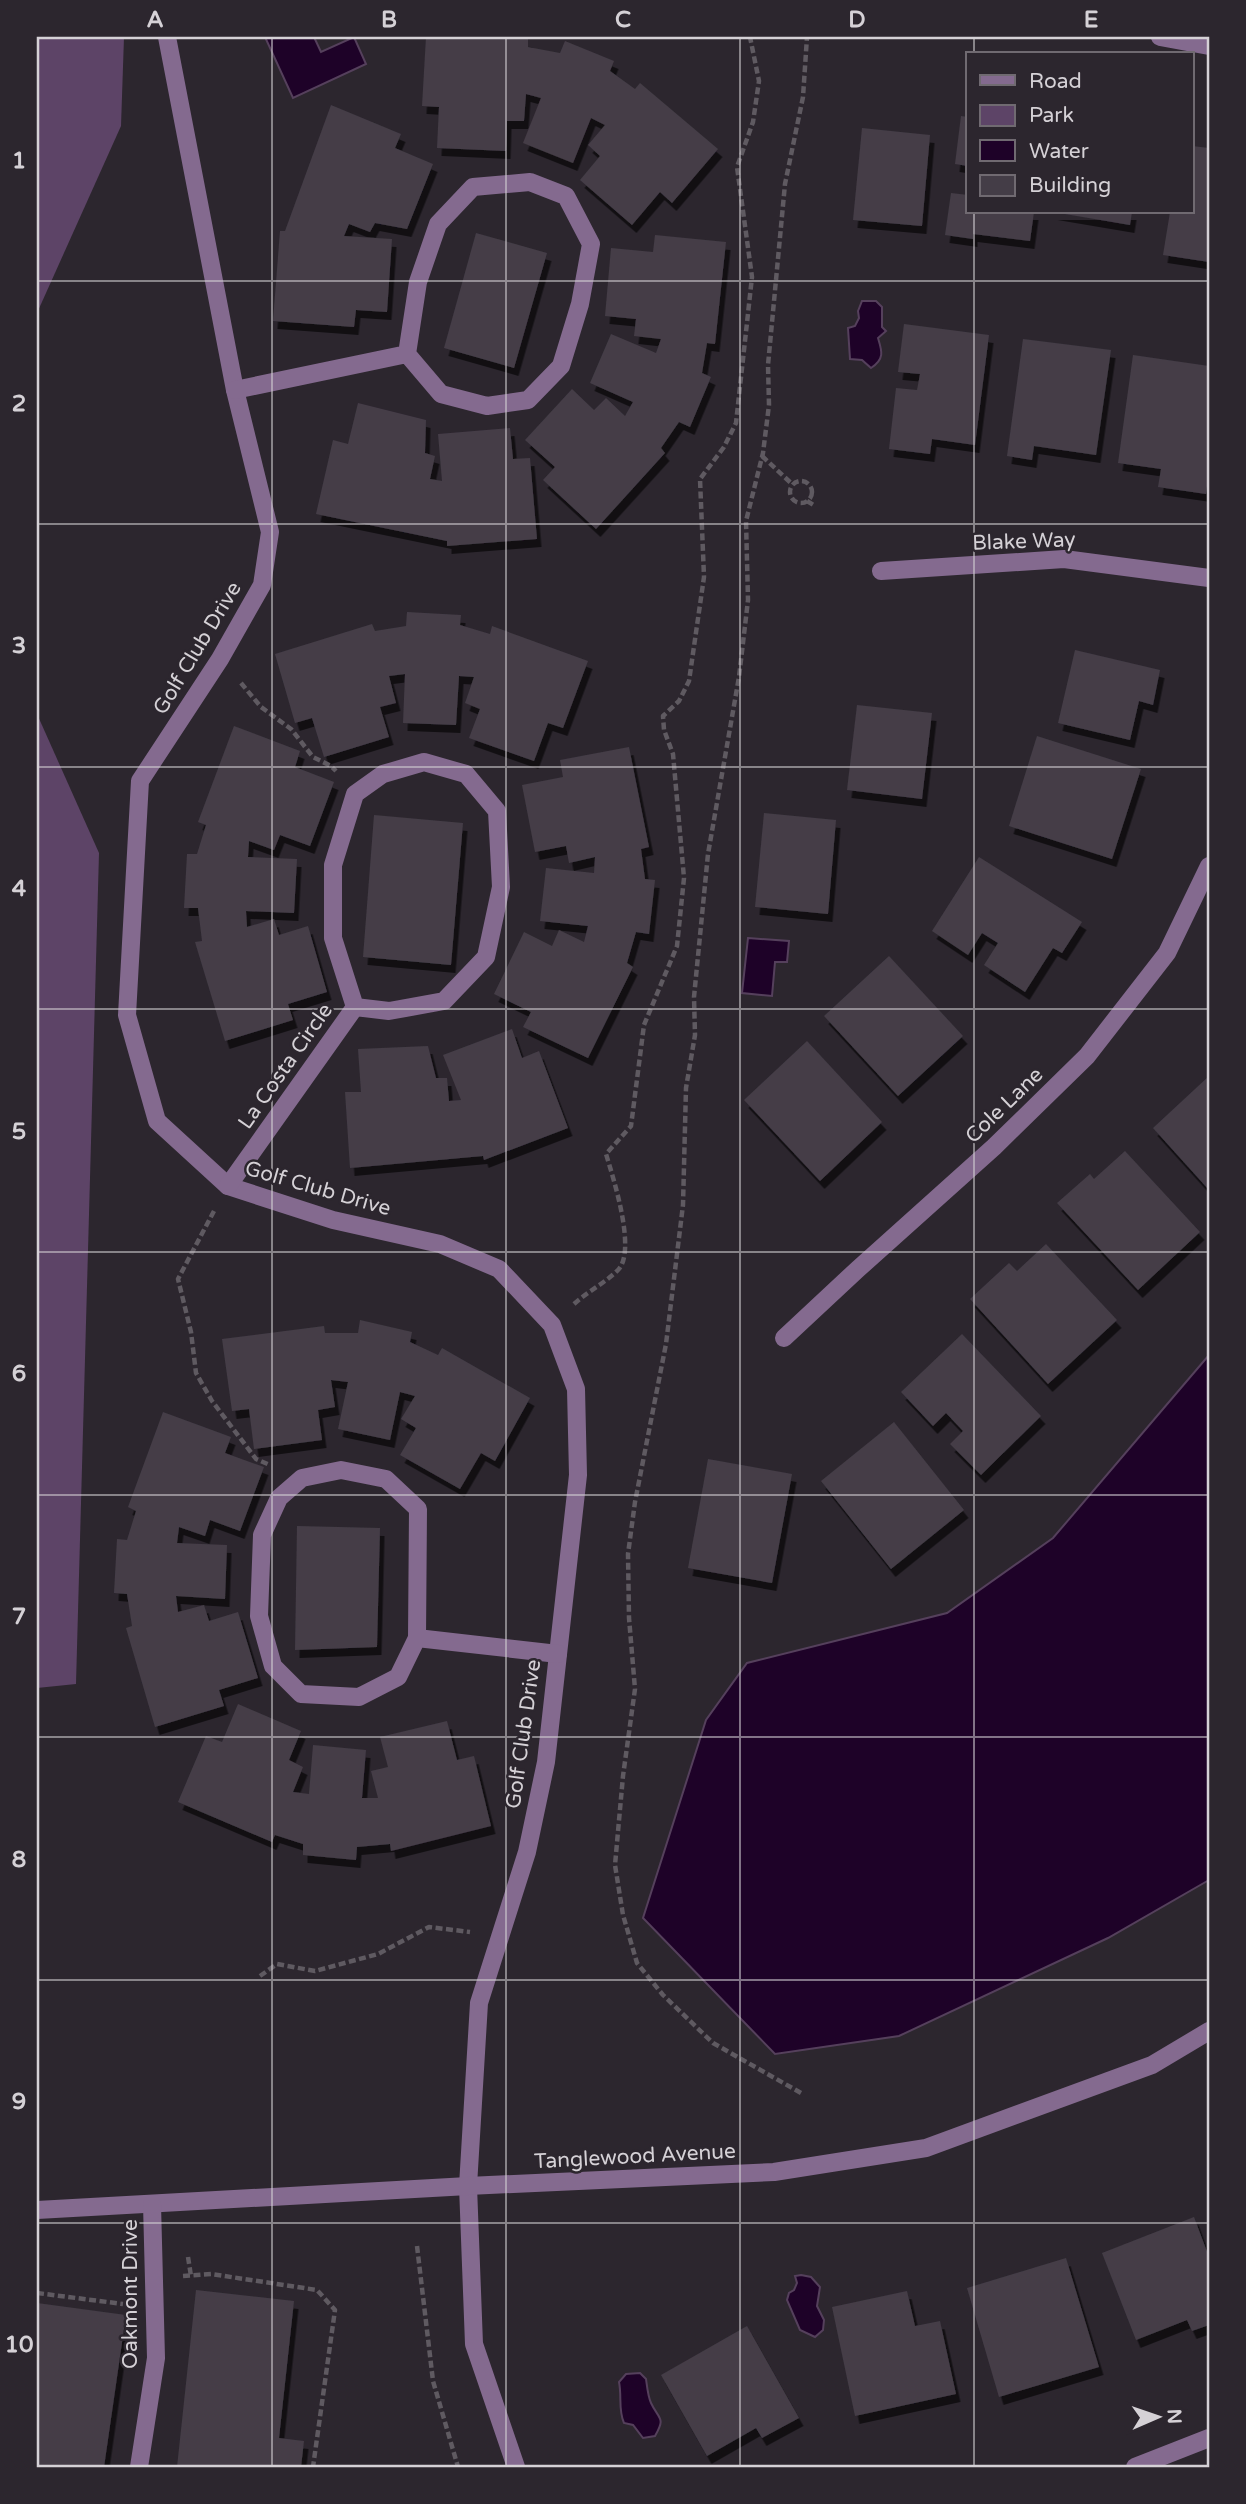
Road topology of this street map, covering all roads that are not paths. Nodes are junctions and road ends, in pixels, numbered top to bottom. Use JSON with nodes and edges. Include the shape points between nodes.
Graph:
{"nodes":[{"id":1,"x":167,"y":37,"type":"edge"},
{"id":2,"x":1160,"y":37,"type":"edge"},
{"id":3,"x":1209,"y":46,"type":"edge"},
{"id":4,"x":407,"y":354,"type":"junction"},
{"id":5,"x":235,"y":390,"type":"junction"},
{"id":6,"x":881,"y":571,"type":"dead end"},
{"id":7,"x":1209,"y":578,"type":"edge"},
{"id":8,"x":1209,"y":866,"type":"edge"},
{"id":9,"x":355,"y":1007,"type":"junction"},
{"id":10,"x":228,"y":1186,"type":"junction"},
{"id":11,"x":784,"y":1338,"type":"dead end"},
{"id":12,"x":417,"y":1638,"type":"junction"},
{"id":13,"x":558,"y":1654,"type":"junction"},
{"id":14,"x":1209,"y":2031,"type":"edge"},
{"id":15,"x":468,"y":2186,"type":"junction"},
{"id":16,"x":152,"y":2204,"type":"junction"},
{"id":17,"x":37,"y":2210,"type":"edge"},
{"id":18,"x":1209,"y":2438,"type":"edge"},
{"id":19,"x":139,"y":2467,"type":"edge"},
{"id":20,"x":516,"y":2467,"type":"edge"},
{"id":21,"x":1135,"y":2467,"type":"edge"}],
"edges":[{"from":1,"to":5,"type":"street","name":"Golf Club Drive"},
{"from":2,"to":3,"type":"street"},
{"from":4,"to":4,"type":"street","via":[[441,394],[487,406],[528,400],[561,366],[592,244],[566,196],[530,183],[473,187],[438,225],[418,282]]},
{"from":4,"to":5,"type":"street"},
{"from":5,"to":10,"type":"street","name":"Golf Club Drive","via":[[270,532],[262,585],[140,781],[127,1014],[157,1121]]},
{"from":6,"to":7,"type":"street","name":"Blake Way","via":[[1064,559]]},
{"from":8,"to":11,"type":"street","name":"Cole Lane","via":[[1167,953],[1087,1056]]},
{"from":9,"to":9,"type":"street","name":"La Costa Circle","via":[[388,1011],[444,1001],[486,957],[501,887],[497,811],[466,774],[424,762],[383,774],[355,794],[333,865],[333,938]]},
{"from":9,"to":10,"type":"street","name":"La Costa Circle"},
{"from":10,"to":13,"type":"street","name":"Golf Club Drive","via":[[333,1220],[440,1244],[499,1269],[552,1325],[576,1389],[578,1475]]},
{"from":12,"to":12,"type":"street","via":[[418,1509],[386,1479],[341,1470],[302,1478],[279,1498],[262,1535],[259,1616],[273,1666],[301,1694],[359,1697],[398,1678]]},
{"from":12,"to":13,"type":"street"},
{"from":13,"to":15,"type":"street","name":"Golf Club Drive","via":[[546,1762],[527,1852],[479,2003]]},
{"from":14,"to":15,"type":"street","name":"Tanglewood Avenue","via":[[1152,2065],[926,2148],[774,2172]]},
{"from":15,"to":16,"type":"street","name":"Tanglewood Avenue"},
{"from":15,"to":20,"type":"street","name":"Golf Club Drive","via":[[474,2344]]},
{"from":16,"to":17,"type":"street","name":"Tanglewood Avenue"},
{"from":16,"to":19,"type":"street","name":"Oakmont Drive","via":[[156,2358]]},
{"from":18,"to":21,"type":"street"}]}
